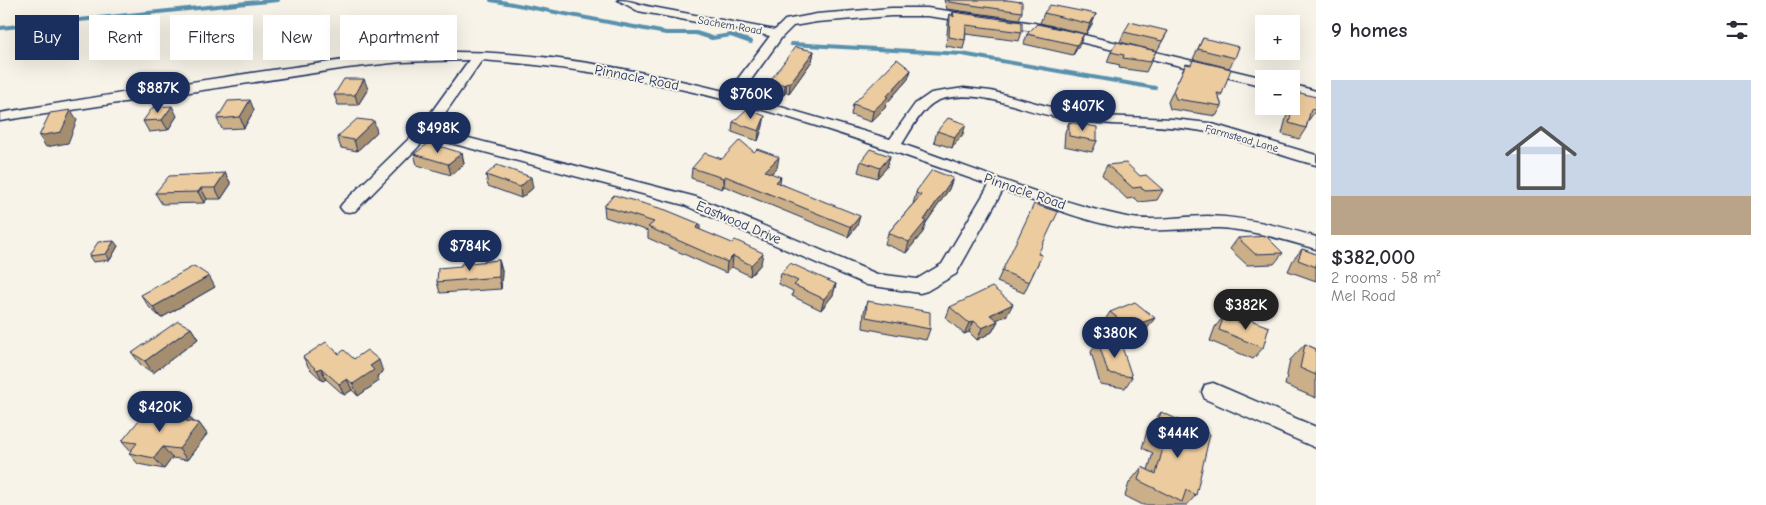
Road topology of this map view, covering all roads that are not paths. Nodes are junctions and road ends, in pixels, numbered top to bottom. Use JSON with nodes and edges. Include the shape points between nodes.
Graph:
{"nodes":[{"id":1,"x":624,"y":0,"type":"edge"},
{"id":2,"x":778,"y":34,"type":"junction"},
{"id":3,"x":478,"y":56,"type":"junction"},
{"id":4,"x":1255,"y":80,"type":"edge"},
{"id":5,"x":1300,"y":91,"type":"edge"},
{"id":6,"x":1316,"y":96,"type":"edge"},
{"id":7,"x":731,"y":97,"type":"junction"},
{"id":8,"x":0,"y":117,"type":"edge"},
{"id":9,"x":425,"y":131,"type":"junction"},
{"id":10,"x":893,"y":146,"type":"junction"},
{"id":11,"x":1316,"y":160,"type":"edge"},
{"id":12,"x":998,"y":183,"type":"junction"},
{"id":13,"x":349,"y":207,"type":"dead end"},
{"id":14,"x":1316,"y":243,"type":"edge"},
{"id":15,"x":1213,"y":392,"type":"dead end"},
{"id":16,"x":1316,"y":438,"type":"edge"}],
"edges":[{"from":1,"to":2,"type":"street","name":"Sachem Road","via":[[638,8]]},
{"from":2,"to":4,"type":"street","via":[[789,23],[816,18],[927,12],[1034,27]]},
{"from":2,"to":7,"type":"street"},
{"from":3,"to":7,"type":"street","name":"Pinnacle Road","via":[[581,66]]},
{"from":3,"to":8,"type":"street","name":"Pinnacle Road","via":[[340,64]]},
{"from":3,"to":9,"type":"street"},
{"from":5,"to":6,"type":"street"},
{"from":7,"to":10,"type":"street","name":"Pinnacle Road"},
{"from":9,"to":12,"type":"street","name":"Eastwood Drive","via":[[690,201],[874,280],[920,286],[949,269]]},
{"from":9,"to":13,"type":"street"},
{"from":10,"to":11,"type":"street","name":"Farmstead Lane","via":[[920,107],[936,96],[964,92],[1102,120],[1209,128]]},
{"from":10,"to":12,"type":"street","name":"Pinnacle Road"},
{"from":12,"to":14,"type":"street","name":"Pinnacle Road","via":[[1134,224],[1226,223],[1265,228]]},
{"from":15,"to":16,"type":"street"}]}
